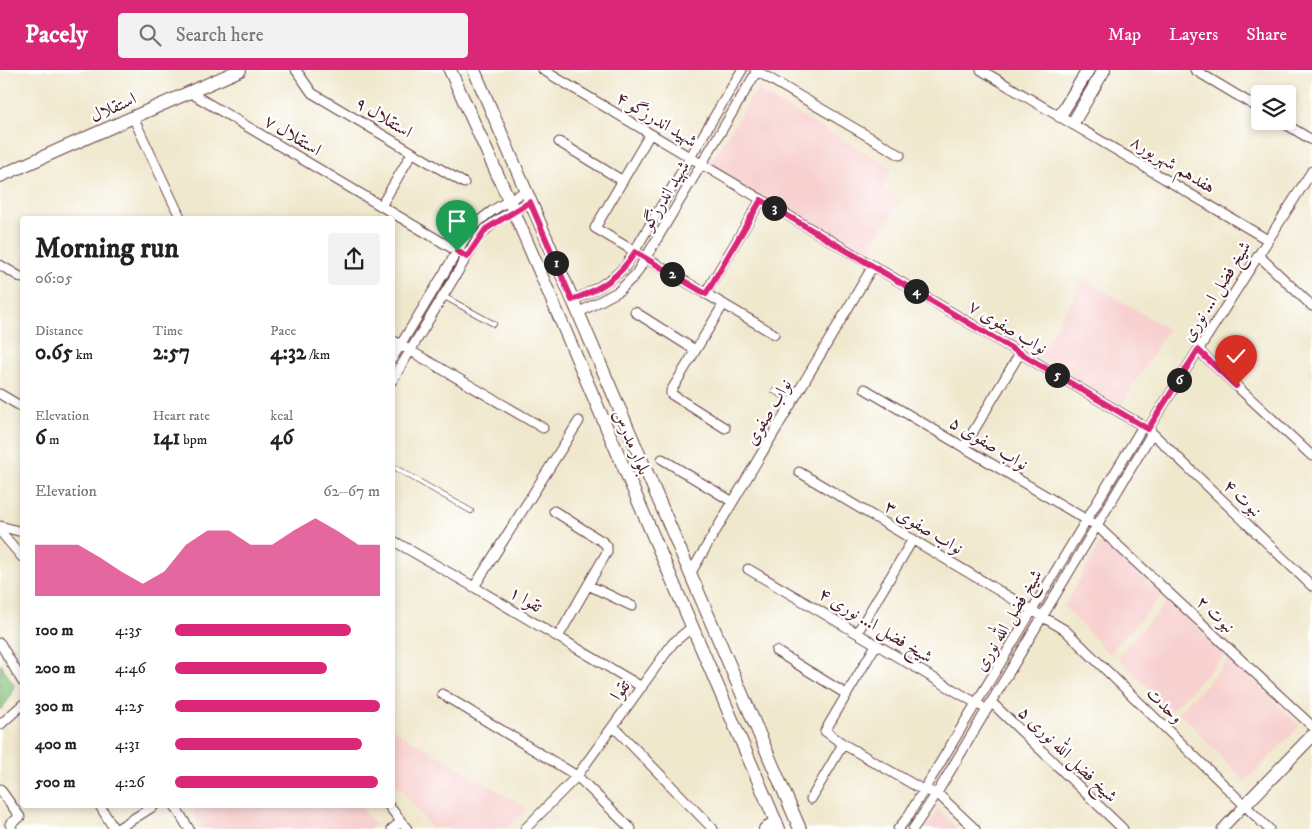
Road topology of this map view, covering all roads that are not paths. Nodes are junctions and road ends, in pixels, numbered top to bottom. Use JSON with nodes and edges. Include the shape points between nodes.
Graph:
{"nodes":[{"id":1,"x":240,"y":70,"type":"edge"},
{"id":2,"x":296,"y":70,"type":"edge"},
{"id":3,"x":450,"y":70,"type":"edge"},
{"id":4,"x":474,"y":70,"type":"edge"},
{"id":5,"x":543,"y":70,"type":"edge"},
{"id":6,"x":742,"y":70,"type":"edge"},
{"id":7,"x":981,"y":70,"type":"edge"},
{"id":8,"x":1088,"y":70,"type":"edge"},
{"id":9,"x":1104,"y":70,"type":"edge"},
{"id":10,"x":1195,"y":70,"type":"edge"},
{"id":11,"x":756,"y":71,"type":"edge"},
{"id":12,"x":189,"y":92,"type":"junction"},
{"id":13,"x":1251,"y":104,"type":"edge"},
{"id":14,"x":1060,"y":116,"type":"junction"},
{"id":15,"x":133,"y":117,"type":"junction"},
{"id":16,"x":1073,"y":123,"type":"junction"},
{"id":17,"x":1295,"y":130,"type":"edge"},
{"id":18,"x":650,"y":134,"type":"junction"},
{"id":19,"x":1312,"y":140,"type":"edge"},
{"id":20,"x":559,"y":142,"type":"dead end"},
{"id":21,"x":412,"y":153,"type":"junction"},
{"id":22,"x":900,"y":155,"type":"dead end"},
{"id":23,"x":690,"y":158,"type":"junction"},
{"id":24,"x":702,"y":165,"type":"junction"},
{"id":25,"x":1312,"y":171,"type":"edge"},
{"id":26,"x":0,"y":176,"type":"edge"},
{"id":27,"x":622,"y":181,"type":"junction"},
{"id":28,"x":464,"y":183,"type":"dead end"},
{"id":29,"x":528,"y":196,"type":"junction"},
{"id":30,"x":761,"y":200,"type":"junction"},
{"id":31,"x":381,"y":206,"type":"junction"},
{"id":32,"x":512,"y":206,"type":"junction"},
{"id":33,"x":180,"y":216,"type":"edge"},
{"id":34,"x":1268,"y":240,"type":"junction"},
{"id":35,"x":457,"y":251,"type":"junction"},
{"id":36,"x":635,"y":252,"type":"junction"},
{"id":37,"x":1258,"y":255,"type":"junction"},
{"id":38,"x":467,"y":257,"type":"junction"},
{"id":39,"x":646,"y":259,"type":"junction"},
{"id":40,"x":0,"y":265,"type":"edge"},
{"id":41,"x":873,"y":266,"type":"junction"},
{"id":42,"x":20,"y":277,"type":"edge"},
{"id":43,"x":706,"y":294,"type":"junction"},
{"id":44,"x":443,"y":296,"type":"junction"},
{"id":45,"x":572,"y":300,"type":"junction"},
{"id":46,"x":723,"y":304,"type":"junction"},
{"id":47,"x":1312,"y":306,"type":"edge"},
{"id":48,"x":635,"y":312,"type":"dead end"},
{"id":49,"x":578,"y":314,"type":"junction"},
{"id":50,"x":494,"y":324,"type":"dead end"},
{"id":51,"x":774,"y":334,"type":"dead end"},
{"id":52,"x":397,"y":342,"type":"edge"},
{"id":53,"x":695,"y":350,"type":"junction"},
{"id":54,"x":1198,"y":350,"type":"junction"},
{"id":55,"x":411,"y":351,"type":"junction"},
{"id":56,"x":1020,"y":353,"type":"junction"},
{"id":57,"x":395,"y":376,"type":"edge"},
{"id":58,"x":865,"y":388,"type":"dead end"},
{"id":59,"x":774,"y":391,"type":"dead end"},
{"id":60,"x":0,"y":395,"type":"edge"},
{"id":61,"x":792,"y":402,"type":"junction"},
{"id":62,"x":20,"y":406,"type":"edge"},
{"id":63,"x":579,"y":421,"type":"dead end"},
{"id":64,"x":544,"y":428,"type":"dead end"},
{"id":65,"x":725,"y":428,"type":"dead end"},
{"id":66,"x":1148,"y":429,"type":"junction"},
{"id":67,"x":964,"y":447,"type":"junction"},
{"id":68,"x":1312,"y":456,"type":"edge"},
{"id":69,"x":662,"y":459,"type":"dead end"},
{"id":70,"x":395,"y":468,"type":"edge"},
{"id":71,"x":799,"y":472,"type":"dead end"},
{"id":72,"x":733,"y":502,"type":"junction"},
{"id":73,"x":471,"y":511,"type":"dead end"},
{"id":74,"x":554,"y":511,"type":"dead end"},
{"id":75,"x":1087,"y":520,"type":"junction"},
{"id":76,"x":0,"y":526,"type":"edge"},
{"id":77,"x":1097,"y":526,"type":"junction"},
{"id":78,"x":0,"y":531,"type":"edge"},
{"id":79,"x":20,"y":531,"type":"edge"},
{"id":80,"x":912,"y":539,"type":"junction"},
{"id":81,"x":395,"y":542,"type":"edge"},
{"id":82,"x":20,"y":555,"type":"edge"},
{"id":83,"x":748,"y":569,"type":"dead end"},
{"id":84,"x":690,"y":574,"type":"junction"},
{"id":85,"x":588,"y":585,"type":"junction"},
{"id":86,"x":1312,"y":586,"type":"edge"},
{"id":87,"x":474,"y":587,"type":"junction"},
{"id":88,"x":632,"y":606,"type":"dead end"},
{"id":89,"x":1033,"y":610,"type":"junction"},
{"id":90,"x":1042,"y":616,"type":"junction"},
{"id":91,"x":692,"y":627,"type":"junction"},
{"id":92,"x":857,"y":633,"type":"junction"},
{"id":93,"x":558,"y":637,"type":"junction"},
{"id":94,"x":0,"y":643,"type":"edge"},
{"id":95,"x":876,"y":645,"type":"junction"},
{"id":96,"x":776,"y":651,"type":"dead end"},
{"id":97,"x":20,"y":678,"type":"edge"},
{"id":98,"x":642,"y":687,"type":"junction"},
{"id":99,"x":442,"y":694,"type":"dead end"},
{"id":100,"x":846,"y":694,"type":"junction"},
{"id":101,"x":976,"y":704,"type":"junction"},
{"id":102,"x":989,"y":706,"type":"junction"},
{"id":103,"x":20,"y":707,"type":"edge"},
{"id":104,"x":0,"y":726,"type":"edge"},
{"id":105,"x":1312,"y":726,"type":"edge"},
{"id":106,"x":614,"y":727,"type":"junction"},
{"id":107,"x":1312,"y":736,"type":"edge"},
{"id":108,"x":843,"y":744,"type":"junction"},
{"id":109,"x":578,"y":776,"type":"junction"},
{"id":110,"x":0,"y":789,"type":"edge"},
{"id":111,"x":923,"y":790,"type":"junction"},
{"id":112,"x":936,"y":793,"type":"junction"},
{"id":113,"x":812,"y":799,"type":"dead end"},
{"id":114,"x":1245,"y":805,"type":"junction"},
{"id":115,"x":101,"y":808,"type":"edge"},
{"id":116,"x":151,"y":808,"type":"edge"},
{"id":117,"x":176,"y":808,"type":"edge"},
{"id":118,"x":391,"y":808,"type":"edge"},
{"id":119,"x":404,"y":825,"type":"edge"},
{"id":120,"x":778,"y":825,"type":"edge"},
{"id":121,"x":8,"y":827,"type":"edge"},
{"id":122,"x":116,"y":829,"type":"edge"},
{"id":123,"x":189,"y":829,"type":"edge"},
{"id":124,"x":392,"y":829,"type":"edge"},
{"id":125,"x":526,"y":829,"type":"edge"},
{"id":126,"x":630,"y":829,"type":"edge"},
{"id":127,"x":714,"y":829,"type":"edge"},
{"id":128,"x":765,"y":829,"type":"edge"},
{"id":129,"x":800,"y":829,"type":"edge"},
{"id":130,"x":898,"y":829,"type":"edge"},
{"id":131,"x":913,"y":829,"type":"edge"},
{"id":132,"x":975,"y":829,"type":"edge"},
{"id":133,"x":1123,"y":829,"type":"edge"},
{"id":134,"x":1222,"y":829,"type":"edge"},
{"id":135,"x":1269,"y":829,"type":"edge"}],
"edges":[{"from":1,"to":12,"type":"main road","name":"استقلال"},
{"from":2,"to":21,"type":"street","name":"استقلال ۹","via":[[312,93]]},
{"from":3,"to":32,"type":"main road","name":"بلوار مدرس"},
{"from":4,"to":29,"type":"main road","name":"بلوار مدرس"},
{"from":5,"to":18,"type":"street","name":"شهید اندرزگو ۴"},
{"from":6,"to":23,"type":"street"},
{"from":7,"to":14,"type":"street","name":"هفدهم شهریور۸"},
{"from":8,"to":14,"type":"main road"},
{"from":9,"to":16,"type":"main road"},
{"from":10,"to":13,"type":"street"},
{"from":11,"to":22,"type":"street"},
{"from":11,"to":24,"type":"street","name":"شهید اندرزگو"},
{"from":12,"to":15,"type":"main road","name":"استقلال"},
{"from":12,"to":31,"type":"street","name":"استقلال ۷"},
{"from":14,"to":16,"type":"street","name":"هفدهم شهریور۸"},
{"from":15,"to":26,"type":"main road","name":"استقلال"},
{"from":15,"to":33,"type":"street"},
{"from":16,"to":34,"type":"street","name":"هفدهم شهریور۸"},
{"from":17,"to":19,"type":"street"},
{"from":18,"to":23,"type":"street","name":"شهید اندرزگو ۴"},
{"from":18,"to":27,"type":"street"},
{"from":20,"to":27,"type":"street"},
{"from":21,"to":28,"type":"street","name":"استقلال ۹"},
{"from":21,"to":31,"type":"street"},
{"from":23,"to":24,"type":"street","name":"شهید اندرزگو ۴"},
{"from":23,"to":36,"type":"street"},
{"from":24,"to":30,"type":"street","name":"شهید اندرزگو ۴"},
{"from":24,"to":39,"type":"street","name":"شهید اندرزگو"},
{"from":25,"to":34,"type":"street","name":"شیخ فضل ا... نوری"},
{"from":27,"to":36,"type":"street","via":[[594,228]]},
{"from":29,"to":32,"type":"street"},
{"from":29,"to":45,"type":"main road","name":"بلوار مدرس"},
{"from":30,"to":41,"type":"street","name":"نواب صفوی ۷"},
{"from":30,"to":43,"type":"street"},
{"from":31,"to":35,"type":"street","name":"استقلال ۷"},
{"from":32,"to":35,"type":"street","via":[[477,221]]},
{"from":32,"to":38,"type":"street","via":[[486,229]]},
{"from":32,"to":91,"type":"main road","name":"بلوار مدرس"},
{"from":34,"to":37,"type":"street","name":"شیخ فضل ا... نوری"},
{"from":35,"to":38,"type":"street","name":"استقلال ۷"},
{"from":35,"to":52,"type":"street"},
{"from":36,"to":39,"type":"street"},
{"from":36,"to":45,"type":"street","via":[[626,267],[610,281]]},
{"from":37,"to":47,"type":"street"},
{"from":37,"to":54,"type":"street","name":"شیخ فضل ا... نوری"},
{"from":38,"to":44,"type":"street"},
{"from":39,"to":43,"type":"street"},
{"from":39,"to":49,"type":"street","name":"شهید اندرزگو","via":[[619,291]]},
{"from":40,"to":42,"type":"street"},
{"from":41,"to":56,"type":"street","name":"نواب صفوی ۷"},
{"from":41,"to":61,"type":"street","name":"نواب صفوی"},
{"from":43,"to":46,"type":"street"},
{"from":44,"to":50,"type":"lane"},
{"from":44,"to":55,"type":"street"},
{"from":45,"to":49,"type":"main road","name":"بلوار مدرس"},
{"from":46,"to":51,"type":"street"},
{"from":46,"to":53,"type":"street"},
{"from":48,"to":53,"type":"street"},
{"from":49,"to":84,"type":"main road","name":"بلوار مدرس"},
{"from":52,"to":55,"type":"street"},
{"from":53,"to":65,"type":"street","via":[[670,394]]},
{"from":54,"to":66,"type":"street","name":"شیخ فضل ا... نوری"},
{"from":54,"to":68,"type":"street"},
{"from":55,"to":57,"type":"street"},
{"from":55,"to":64,"type":"street"},
{"from":56,"to":66,"type":"street","name":"نواب صفوی ۷"},
{"from":56,"to":67,"type":"street"},
{"from":58,"to":67,"type":"street","name":"نواب صفوی ۵"},
{"from":59,"to":61,"type":"lane"},
{"from":60,"to":62,"type":"street"},
{"from":61,"to":72,"type":"street","name":"نواب صفوی"},
{"from":63,"to":87,"type":"street"},
{"from":66,"to":75,"type":"street","name":"شیخ فضل الله نوری"},
{"from":66,"to":77,"type":"street","name":"شیخ فضل الله نوری"},
{"from":66,"to":86,"type":"street","name":"نبوت ۴"},
{"from":67,"to":75,"type":"street","name":"نواب صفوی ۵"},
{"from":69,"to":72,"type":"street"},
{"from":70,"to":73,"type":"lane"},
{"from":71,"to":80,"type":"street","name":"نواب صفوی ۳"},
{"from":72,"to":84,"type":"street","name":"نواب صفوی"},
{"from":74,"to":85,"type":"street","via":[[607,546],[607,552]]},
{"from":75,"to":77,"type":"street","name":"نواب صفوی ۵"},
{"from":75,"to":89,"type":"street","name":"شیخ فضل الله نوری"},
{"from":76,"to":79,"type":"street"},
{"from":77,"to":90,"type":"street","name":"شیخ فضل الله نوری"},
{"from":77,"to":105,"type":"street","name":"نبوت ۲"},
{"from":78,"to":82,"type":"street"},
{"from":80,"to":89,"type":"street","name":"نواب صفوی ۳"},
{"from":80,"to":92,"type":"street"},
{"from":81,"to":87,"type":"street","name":"تقوا ۱"},
{"from":83,"to":92,"type":"street","name":"شیخ فضل ا... نوری ۴"},
{"from":84,"to":129,"type":"main road","name":"بلوار مدرس"},
{"from":85,"to":88,"type":"street"},
{"from":85,"to":93,"type":"street"},
{"from":87,"to":93,"type":"street","name":"تقوا ۱"},
{"from":89,"to":90,"type":"street","name":"وحدت"},
{"from":89,"to":101,"type":"street","name":"شیخ فضل الله نوری"},
{"from":90,"to":102,"type":"street","name":"شیخ فضل الله نوری"},
{"from":90,"to":114,"type":"street","name":"وحدت","via":[[1065,630]]},
{"from":91,"to":98,"type":"street","name":"تقوا","via":[[673,643]]},
{"from":91,"to":120,"type":"main road","name":"بلوار مدرس"},
{"from":92,"to":95,"type":"street","name":"شیخ فضل ا... نوری ۴"},
{"from":93,"to":98,"type":"street","name":"تقوا ۱"},
{"from":94,"to":97,"type":"street"},
{"from":95,"to":100,"type":"street"},
{"from":95,"to":101,"type":"street","name":"شیخ فضل ا... نوری ۴"},
{"from":96,"to":100,"type":"street"},
{"from":98,"to":106,"type":"street","name":"تقوا"},
{"from":99,"to":109,"type":"street"},
{"from":100,"to":108,"type":"street","via":[[825,731]]},
{"from":101,"to":102,"type":"street","name":"شیخ فضل ا... نوری ۴"},
{"from":101,"to":111,"type":"street","name":"شیخ فضل الله نوری"},
{"from":102,"to":112,"type":"street","name":"شیخ فضل الله نوری"},
{"from":102,"to":133,"type":"street","name":"شیخ فضل‌ الله نوری ۵"},
{"from":103,"to":104,"type":"street"},
{"from":106,"to":109,"type":"street","name":"تقوا"},
{"from":106,"to":127,"type":"street"},
{"from":107,"to":114,"type":"main road"},
{"from":108,"to":111,"type":"street"},
{"from":108,"to":113,"type":"street"},
{"from":109,"to":125,"type":"street","name":"تقوا"},
{"from":109,"to":126,"type":"street"},
{"from":110,"to":121,"type":"street","via":[[20,817]]},
{"from":111,"to":112,"type":"street"},
{"from":111,"to":130,"type":"street","name":"شیخ فضل الله نوری"},
{"from":112,"to":131,"type":"street","name":"شیخ فضل الله نوری"},
{"from":112,"to":132,"type":"street"},
{"from":114,"to":134,"type":"street"},
{"from":114,"to":135,"type":"street","name":"وحدت"},
{"from":115,"to":122,"type":"street"},
{"from":116,"to":122,"type":"street"},
{"from":117,"to":123,"type":"street"},
{"from":118,"to":119,"type":"street"},
{"from":119,"to":124,"type":"street"},
{"from":120,"to":128,"type":"main road"}]}
